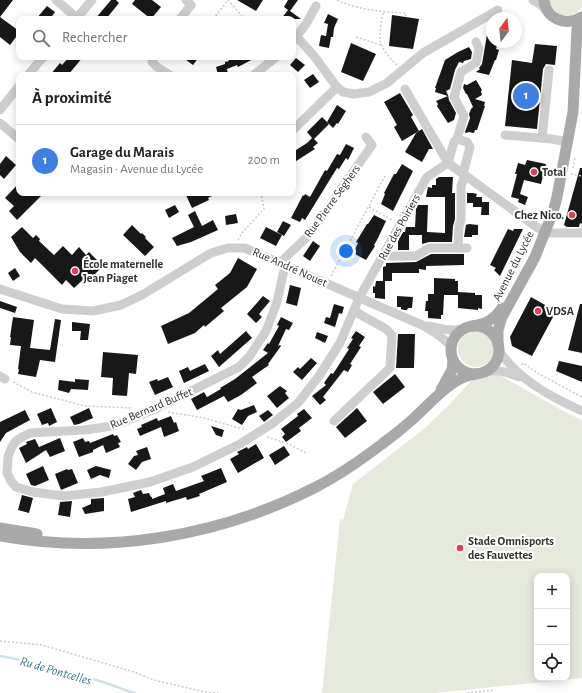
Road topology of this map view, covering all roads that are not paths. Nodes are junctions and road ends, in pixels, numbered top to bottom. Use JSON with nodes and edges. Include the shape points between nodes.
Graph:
{"nodes":[{"id":1,"x":56,"y":0,"type":"edge"},
{"id":2,"x":92,"y":0,"type":"edge"},
{"id":3,"x":186,"y":0,"type":"edge"},
{"id":4,"x":534,"y":0,"type":"edge"},
{"id":5,"x":544,"y":0,"type":"edge"},
{"id":6,"x":319,"y":2,"type":"edge"},
{"id":7,"x":498,"y":10,"type":"dead end"},
{"id":8,"x":548,"y":12,"type":"junction"},
{"id":9,"x":75,"y":16,"type":"edge"},
{"id":10,"x":79,"y":16,"type":"edge"},
{"id":11,"x":182,"y":16,"type":"edge"},
{"id":12,"x":582,"y":17,"type":"edge"},
{"id":13,"x":559,"y":20,"type":"junction"},
{"id":14,"x":296,"y":37,"type":"edge"},
{"id":15,"x":296,"y":40,"type":"edge"},
{"id":16,"x":476,"y":42,"type":"dead end"},
{"id":17,"x":40,"y":60,"type":"edge"},
{"id":18,"x":152,"y":60,"type":"edge"},
{"id":19,"x":272,"y":60,"type":"edge"},
{"id":20,"x":576,"y":60,"type":"junction"},
{"id":21,"x":549,"y":70,"type":"dead end"},
{"id":22,"x":30,"y":72,"type":"edge"},
{"id":23,"x":165,"y":72,"type":"edge"},
{"id":24,"x":258,"y":72,"type":"edge"},
{"id":25,"x":337,"y":87,"type":"junction"},
{"id":26,"x":405,"y":89,"type":"dead end"},
{"id":27,"x":16,"y":90,"type":"edge"},
{"id":28,"x":0,"y":110,"type":"edge"},
{"id":29,"x":0,"y":123,"type":"edge"},
{"id":30,"x":296,"y":127,"type":"edge"},
{"id":31,"x":505,"y":135,"type":"dead end"},
{"id":32,"x":16,"y":136,"type":"edge"},
{"id":33,"x":366,"y":137,"type":"dead end"},
{"id":34,"x":542,"y":138,"type":"junction"},
{"id":35,"x":457,"y":139,"type":"junction"},
{"id":36,"x":567,"y":147,"type":"junction"},
{"id":37,"x":448,"y":163,"type":"junction"},
{"id":38,"x":464,"y":174,"type":"junction"},
{"id":39,"x":543,"y":231,"type":"junction"},
{"id":40,"x":578,"y":233,"type":"edge"},
{"id":41,"x":384,"y":256,"type":"junction"},
{"id":42,"x":284,"y":264,"type":"junction"},
{"id":43,"x":0,"y":289,"type":"edge"},
{"id":44,"x":359,"y":298,"type":"junction"},
{"id":45,"x":352,"y":315,"type":"junction"},
{"id":46,"x":422,"y":325,"type":"junction"},
{"id":47,"x":468,"y":327,"type":"junction"},
{"id":48,"x":451,"y":347,"type":"junction"},
{"id":49,"x":498,"y":348,"type":"junction"},
{"id":50,"x":453,"y":360,"type":"junction"},
{"id":51,"x":479,"y":374,"type":"junction"},
{"id":52,"x":524,"y":379,"type":"junction"},
{"id":53,"x":438,"y":395,"type":"junction"},
{"id":54,"x":582,"y":411,"type":"edge"},
{"id":55,"x":334,"y":420,"type":"dead end"},
{"id":56,"x":0,"y":528,"type":"edge"},
{"id":57,"x":0,"y":536,"type":"edge"},
{"id":58,"x":103,"y":542,"type":"junction"}],
"edges":[{"from":1,"to":9,"type":"street"},
{"from":2,"to":10,"type":"street"},
{"from":3,"to":11,"type":"street","via":[[191,4]]},
{"from":4,"to":8,"type":"street"},
{"from":5,"to":8,"type":"main road"},
{"from":6,"to":14,"type":"street"},
{"from":7,"to":25,"type":"street","via":[[423,53],[387,83],[369,92],[354,94],[343,92]]},
{"from":8,"to":13,"type":"main road","name":"Avenue du Lycée"},
{"from":12,"to":13,"type":"main road","via":[[570,22]]},
{"from":12,"to":20,"type":"main road","name":"Avenue du Lycée","via":[[578,28]]},
{"from":13,"to":20,"type":"main road","name":"Avenue du Lycée","via":[[570,32]]},
{"from":15,"to":25,"type":"street","via":[[314,56]]},
{"from":16,"to":35,"type":"street","via":[[479,49],[476,62],[462,72],[454,97],[464,116]]},
{"from":17,"to":22,"type":"street"},
{"from":18,"to":23,"type":"street"},
{"from":19,"to":24,"type":"street"},
{"from":20,"to":36,"type":"main road","name":"Avenue du Lycée","via":[[573,112]]},
{"from":21,"to":34,"type":"street"},
{"from":25,"to":30,"type":"street"},
{"from":26,"to":37,"type":"street"},
{"from":27,"to":28,"type":"street"},
{"from":29,"to":32,"type":"street"},
{"from":31,"to":34,"type":"street"},
{"from":33,"to":42,"type":"street","name":"Rue Pierre Seghers","via":[[372,145],[308,235],[284,259]]},
{"from":34,"to":36,"type":"street"},
{"from":35,"to":37,"type":"street"},
{"from":35,"to":38,"type":"street","via":[[467,142],[470,148]]},
{"from":36,"to":39,"type":"main road","name":"Avenue du Lycée"},
{"from":37,"to":38,"type":"street"},
{"from":37,"to":41,"type":"street","name":"Rue des Poiriers","via":[[427,177]]},
{"from":38,"to":39,"type":"street"},
{"from":38,"to":41,"type":"street","via":[[459,226],[462,248],[429,248],[416,256]]},
{"from":39,"to":40,"type":"street"},
{"from":39,"to":47,"type":"main road","name":"Avenue du Lycée","via":[[500,311],[488,322]]},
{"from":39,"to":49,"type":"main road","name":"Avenue du Lycée","via":[[528,272],[502,317],[498,330]]},
{"from":41,"to":44,"type":"street","name":"Rue des Poiriers"},
{"from":42,"to":43,"type":"street","name":"Rue André Nouet","via":[[245,248],[228,248],[211,254],[121,305],[93,311],[62,309]]},
{"from":42,"to":44,"type":"street","name":"Rue André Nouet"},
{"from":42,"to":45,"type":"street","name":"Rue Bernard Buffet","via":[[277,302],[266,331],[239,367],[155,409],[113,426],[30,433],[22,436],[15,442],[8,457],[7,473],[11,481],[16,487],[33,492],[64,496],[102,492],[150,482],[193,467],[240,444],[298,403],[340,343]]},
{"from":44,"to":45,"type":"street","name":"Rue Bernard Buffet"},
{"from":44,"to":46,"type":"street","name":"Rue André Nouet"},
{"from":45,"to":55,"type":"street","via":[[386,329],[392,335],[390,368]]},
{"from":46,"to":47,"type":"street","name":"Rue André Nouet","via":[[449,330]]},
{"from":46,"to":48,"type":"street","name":"Rue André Nouet","via":[[448,342]]},
{"from":47,"to":48,"type":"main road","via":[[458,333]]},
{"from":47,"to":49,"type":"main road","via":[[479,326],[492,333]]},
{"from":48,"to":50,"type":"main road"},
{"from":49,"to":51,"type":"main road","via":[[494,364],[489,370]]},
{"from":49,"to":52,"type":"street"},
{"from":50,"to":51,"type":"main road","via":[[462,371]]},
{"from":50,"to":53,"type":"main road","via":[[452,370]]},
{"from":51,"to":52,"type":"street","via":[[496,370]]},
{"from":51,"to":53,"type":"main road","via":[[465,376]]},
{"from":52,"to":54,"type":"street"},
{"from":53,"to":58,"type":"main road","via":[[412,420],[370,453],[330,479],[291,498],[242,518],[191,532]]},
{"from":56,"to":58,"type":"main road"},
{"from":57,"to":58,"type":"main road","via":[[66,543]]}]}
